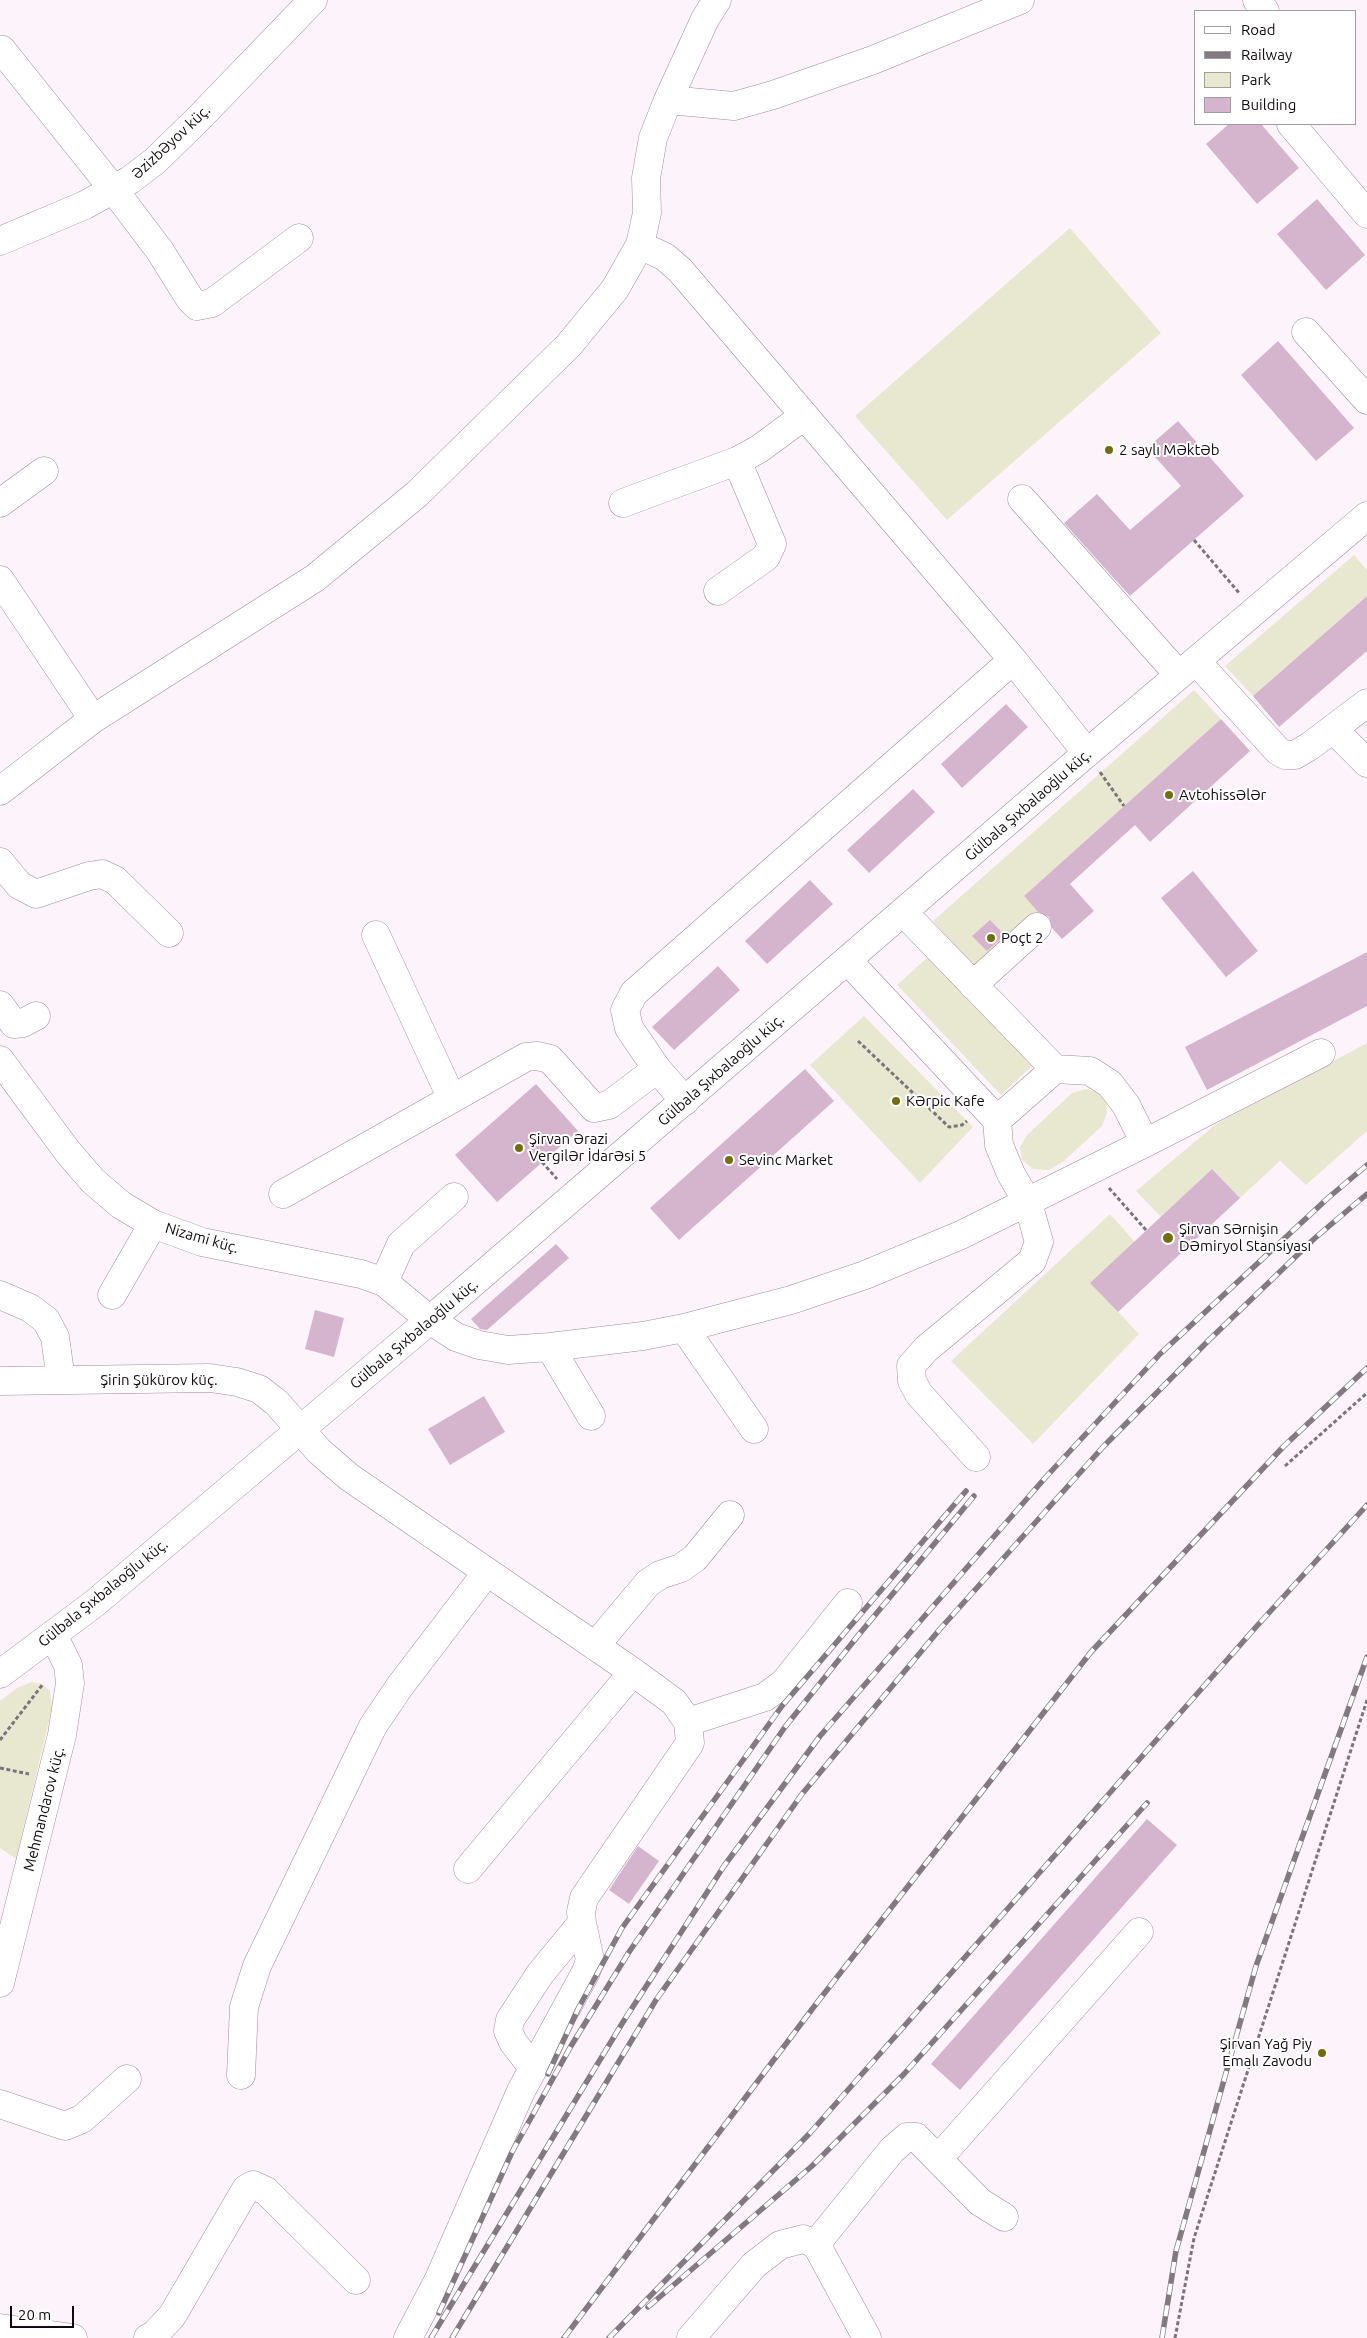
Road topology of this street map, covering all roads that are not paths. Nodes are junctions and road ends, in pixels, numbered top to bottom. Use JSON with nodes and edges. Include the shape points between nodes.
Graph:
{"nodes":[{"id":1,"x":313,"y":0,"type":"edge"},
{"id":2,"x":717,"y":0,"type":"edge"},
{"id":3,"x":1020,"y":0,"type":"edge"},
{"id":4,"x":1257,"y":0,"type":"edge"},
{"id":5,"x":1265,"y":10,"type":"edge"},
{"id":6,"x":2,"y":50,"type":"dead end"},
{"id":7,"x":668,"y":100,"type":"junction"},
{"id":8,"x":1292,"y":125,"type":"edge"},
{"id":9,"x":114,"y":190,"type":"junction"},
{"id":10,"x":1367,"y":214,"type":"edge"},
{"id":11,"x":299,"y":238,"type":"dead end"},
{"id":12,"x":0,"y":242,"type":"edge"},
{"id":13,"x":640,"y":245,"type":"junction"},
{"id":14,"x":1306,"y":332,"type":"dead end"},
{"id":15,"x":1367,"y":400,"type":"edge"},
{"id":16,"x":804,"y":416,"type":"junction"},
{"id":17,"x":737,"y":461,"type":"junction"},
{"id":18,"x":44,"y":471,"type":"dead end"},
{"id":19,"x":1022,"y":499,"type":"dead end"},
{"id":20,"x":623,"y":503,"type":"dead end"},
{"id":21,"x":0,"y":504,"type":"edge"},
{"id":22,"x":1367,"y":516,"type":"edge"},
{"id":23,"x":0,"y":580,"type":"edge"},
{"id":24,"x":718,"y":591,"type":"dead end"},
{"id":25,"x":1013,"y":660,"type":"junction"},
{"id":26,"x":1187,"y":668,"type":"junction"},
{"id":27,"x":1367,"y":703,"type":"edge"},
{"id":28,"x":94,"y":720,"type":"junction"},
{"id":29,"x":1333,"y":729,"type":"junction"},
{"id":30,"x":1087,"y":753,"type":"junction"},
{"id":31,"x":1367,"y":763,"type":"edge"},
{"id":32,"x":0,"y":791,"type":"edge"},
{"id":33,"x":0,"y":862,"type":"edge"},
{"id":34,"x":904,"y":913,"type":"junction"},
{"id":35,"x":1037,"y":927,"type":"dead end"},
{"id":36,"x":169,"y":933,"type":"dead end"},
{"id":37,"x":376,"y":935,"type":"dead end"},
{"id":38,"x":848,"y":961,"type":"junction"},
{"id":39,"x":973,"y":985,"type":"junction"},
{"id":40,"x":0,"y":1005,"type":"edge"},
{"id":41,"x":36,"y":1016,"type":"dead end"},
{"id":42,"x":1321,"y":1054,"type":"dead end"},
{"id":43,"x":0,"y":1060,"type":"edge"},
{"id":44,"x":657,"y":1069,"type":"junction"},
{"id":45,"x":1055,"y":1069,"type":"junction"},
{"id":46,"x":452,"y":1099,"type":"junction"},
{"id":47,"x":684,"y":1101,"type":"junction"},
{"id":48,"x":990,"y":1113,"type":"junction"},
{"id":49,"x":1145,"y":1144,"type":"junction"},
{"id":50,"x":283,"y":1194,"type":"dead end"},
{"id":51,"x":454,"y":1196,"type":"dead end"},
{"id":52,"x":1028,"y":1203,"type":"junction"},
{"id":53,"x":153,"y":1224,"type":"junction"},
{"id":54,"x":384,"y":1282,"type":"junction"},
{"id":55,"x":0,"y":1295,"type":"edge"},
{"id":56,"x":112,"y":1295,"type":"dead end"},
{"id":57,"x":430,"y":1320,"type":"junction"},
{"id":58,"x":684,"y":1328,"type":"junction"},
{"id":59,"x":550,"y":1347,"type":"junction"},
{"id":60,"x":61,"y":1380,"type":"junction"},
{"id":61,"x":0,"y":1381,"type":"edge"},
{"id":62,"x":591,"y":1416,"type":"dead end"},
{"id":63,"x":301,"y":1429,"type":"junction"},
{"id":64,"x":754,"y":1430,"type":"dead end"},
{"id":65,"x":976,"y":1457,"type":"dead end"},
{"id":66,"x":730,"y":1515,"type":"dead end"},
{"id":67,"x":486,"y":1572,"type":"junction"},
{"id":68,"x":848,"y":1603,"type":"dead end"},
{"id":69,"x":53,"y":1635,"type":"junction"},
{"id":70,"x":595,"y":1646,"type":"junction"},
{"id":71,"x":633,"y":1672,"type":"junction"},
{"id":72,"x":0,"y":1674,"type":"edge"},
{"id":73,"x":688,"y":1722,"type":"junction"},
{"id":74,"x":468,"y":1869,"type":"dead end"},
{"id":75,"x":582,"y":1923,"type":"junction"},
{"id":76,"x":1139,"y":1932,"type":"dead end"},
{"id":77,"x":0,"y":1983,"type":"edge"},
{"id":78,"x":533,"y":2068,"type":"junction"},
{"id":79,"x":241,"y":2075,"type":"dead end"},
{"id":80,"x":127,"y":2079,"type":"dead end"},
{"id":81,"x":0,"y":2104,"type":"edge"},
{"id":82,"x":938,"y":2159,"type":"junction"},
{"id":83,"x":1004,"y":2217,"type":"dead end"},
{"id":84,"x":816,"y":2244,"type":"junction"},
{"id":85,"x":356,"y":2280,"type":"dead end"},
{"id":86,"x":0,"y":2328,"type":"edge"},
{"id":87,"x":73,"y":2338,"type":"edge"},
{"id":88,"x":148,"y":2338,"type":"edge"},
{"id":89,"x":408,"y":2338,"type":"edge"},
{"id":90,"x":691,"y":2338,"type":"edge"},
{"id":91,"x":866,"y":2338,"type":"edge"}],
"edges":[{"from":1,"to":9,"type":"street","name":"Əzizbəyov küç.","via":[[155,161]]},
{"from":2,"to":7,"type":"street","via":[[704,19]]},
{"from":3,"to":7,"type":"street","via":[[773,96],[734,106]]},
{"from":4,"to":5,"type":"street"},
{"from":6,"to":9,"type":"street"},
{"from":7,"to":13,"type":"street","via":[[653,138],[646,178],[647,214]]},
{"from":8,"to":10,"type":"street"},
{"from":9,"to":11,"type":"street","via":[[198,306],[212,302]]},
{"from":9,"to":12,"type":"street","name":"Əzizbəyov küç."},
{"from":13,"to":16,"type":"street","via":[[680,270]]},
{"from":13,"to":28,"type":"street","via":[[616,289],[569,345],[417,494],[315,578]]},
{"from":14,"to":15,"type":"street"},
{"from":16,"to":17,"type":"street"},
{"from":16,"to":25,"type":"street"},
{"from":17,"to":20,"type":"street"},
{"from":17,"to":24,"type":"street","via":[[772,544],[766,556]]},
{"from":18,"to":21,"type":"street"},
{"from":19,"to":26,"type":"street"},
{"from":22,"to":26,"type":"street","name":"Gülbala Şıxbalaoğlu küç."},
{"from":23,"to":28,"type":"street"},
{"from":25,"to":30,"type":"street"},
{"from":25,"to":44,"type":"street","via":[[634,993],[625,1010],[629,1028]]},
{"from":26,"to":29,"type":"street","via":[[1285,755],[1303,751]]},
{"from":26,"to":30,"type":"street","name":"Gülbala Şıxbalaoğlu küç."},
{"from":27,"to":29,"type":"street"},
{"from":28,"to":32,"type":"street"},
{"from":29,"to":31,"type":"street"},
{"from":30,"to":34,"type":"street","name":"Gülbala Şıxbalaoğlu küç."},
{"from":33,"to":36,"type":"street","via":[[19,885],[36,894],[102,874],[115,880]]},
{"from":34,"to":38,"type":"street","name":"Gülbala Şıxbalaoğlu küç."},
{"from":34,"to":39,"type":"street"},
{"from":35,"to":39,"type":"street"},
{"from":37,"to":46,"type":"street"},
{"from":38,"to":47,"type":"street","name":"Gülbala Şıxbalaoğlu küç."},
{"from":38,"to":48,"type":"street"},
{"from":39,"to":45,"type":"street"},
{"from":40,"to":41,"type":"street","via":[[14,1024]]},
{"from":42,"to":49,"type":"street","name":"Nizami küç."},
{"from":43,"to":53,"type":"street","name":"Nizami küç.","via":[[93,1181],[121,1205]]},
{"from":44,"to":46,"type":"street","via":[[609,1105],[594,1108],[550,1059],[526,1057]]},
{"from":44,"to":47,"type":"street"},
{"from":45,"to":48,"type":"street"},
{"from":45,"to":49,"type":"street","via":[[1090,1071],[1110,1084],[1126,1105]]},
{"from":46,"to":50,"type":"street"},
{"from":47,"to":57,"type":"street","name":"Gülbala Şıxbalaoğlu küç."},
{"from":48,"to":52,"type":"street","via":[[999,1145]]},
{"from":49,"to":52,"type":"street","name":"Nizami küç."},
{"from":51,"to":54,"type":"street","via":[[401,1244]]},
{"from":52,"to":58,"type":"street","name":"Nizami küç.","via":[[865,1275],[791,1300]]},
{"from":52,"to":65,"type":"street","via":[[1040,1242],[1032,1261],[926,1349],[911,1366],[912,1381],[919,1394]]},
{"from":53,"to":54,"type":"street","name":"Nizami küç.","via":[[202,1242],[361,1274]]},
{"from":53,"to":56,"type":"street"},
{"from":54,"to":57,"type":"street","name":"Nizami küç."},
{"from":55,"to":60,"type":"street","via":[[30,1308],[46,1320],[55,1337]]},
{"from":57,"to":59,"type":"street","name":"Nizami küç.","via":[[456,1337],[479,1345],[508,1350]]},
{"from":57,"to":63,"type":"street","name":"Gülbala Şıxbalaoğlu küç."},
{"from":58,"to":59,"type":"street","name":"Nizami küç."},
{"from":58,"to":64,"type":"street"},
{"from":59,"to":62,"type":"street"},
{"from":60,"to":61,"type":"street","name":"Şirin Şükürov küç."},
{"from":60,"to":63,"type":"street","name":"Şirin Şükürov küç.","via":[[210,1378],[237,1382],[259,1389]]},
{"from":63,"to":67,"type":"street","name":"Şirin Şükürov küç.","via":[[320,1452],[349,1478]]},
{"from":63,"to":69,"type":"street","name":"Gülbala Şıxbalaoğlu küç."},
{"from":66,"to":70,"type":"street","via":[[695,1558],[648,1583]]},
{"from":67,"to":70,"type":"street","name":"Şirin Şükürov küç."},
{"from":67,"to":79,"type":"street","via":[[400,1686],[368,1735],[257,1966],[244,2007]]},
{"from":68,"to":73,"type":"street","via":[[784,1683],[765,1697]]},
{"from":69,"to":72,"type":"street","name":"Gülbala Şıxbalaoğlu küç."},
{"from":69,"to":77,"type":"street","name":"Mehmandarov küç.","via":[[68,1665],[70,1683],[62,1735]]},
{"from":70,"to":71,"type":"street","name":"Şirin Şükürov küç."},
{"from":71,"to":73,"type":"street","name":"Şirin Şükürov küç.","via":[[674,1702]]},
{"from":71,"to":74,"type":"street"},
{"from":73,"to":75,"type":"street","via":[[690,1743],[584,1898]]},
{"from":75,"to":78,"type":"street","via":[[590,1960],[586,1972]]},
{"from":75,"to":78,"type":"street","via":[[540,1974],[510,2020],[508,2030],[513,2042]]},
{"from":76,"to":82,"type":"street"},
{"from":78,"to":89,"type":"street","via":[[486,2167],[438,2281]]},
{"from":80,"to":81,"type":"street","via":[[82,2119],[65,2126]]},
{"from":82,"to":83,"type":"street","via":[[980,2202]]},
{"from":82,"to":84,"type":"street","via":[[916,2137],[907,2137],[892,2150]]},
{"from":84,"to":90,"type":"street","via":[[803,2239],[780,2245],[754,2265]]},
{"from":84,"to":91,"type":"street"},
{"from":85,"to":88,"type":"street","via":[[266,2191],[254,2185],[246,2189],[172,2316]]},
{"from":86,"to":87,"type":"street"}]}
